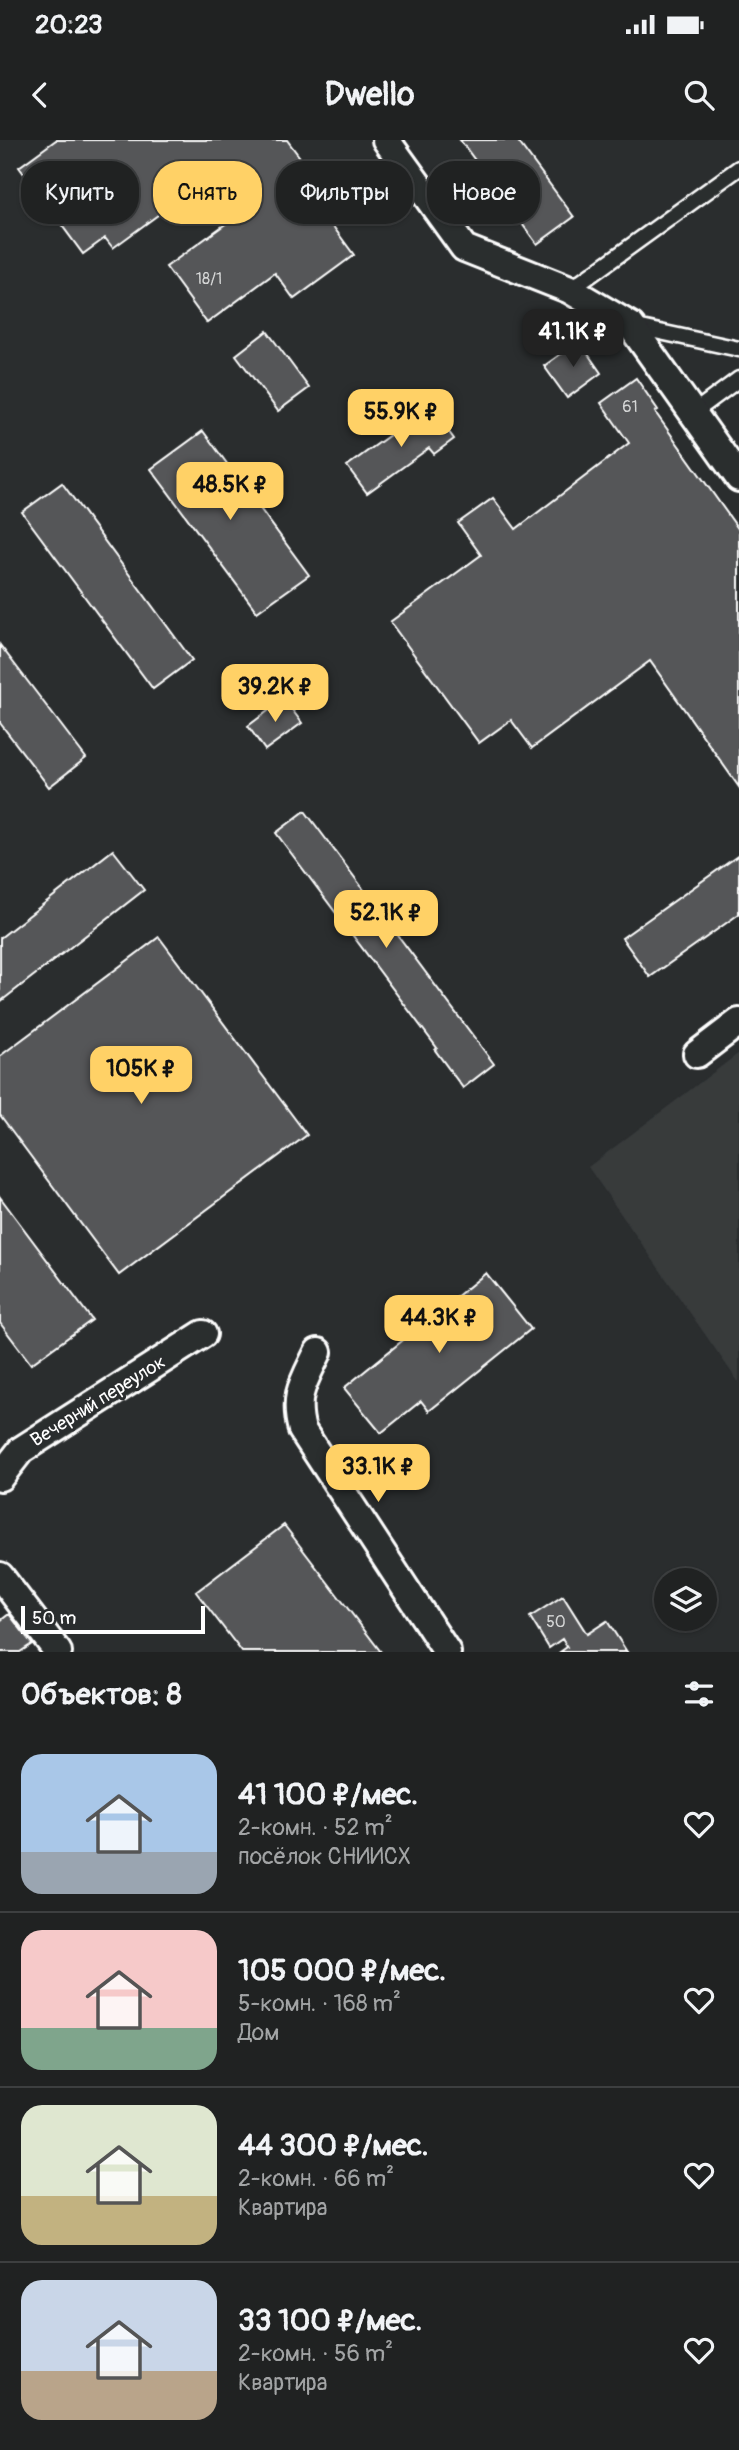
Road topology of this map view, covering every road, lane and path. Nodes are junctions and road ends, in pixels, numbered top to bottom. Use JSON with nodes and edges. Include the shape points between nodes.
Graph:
{"nodes":[{"id":1,"x":386,"y":140,"type":"edge"},
{"id":2,"x":739,"y":167,"type":"edge"},
{"id":3,"x":570,"y":290,"type":"junction"},
{"id":4,"x":631,"y":326,"type":"junction"},
{"id":5,"x":739,"y":349,"type":"edge"},
{"id":6,"x":739,"y":379,"type":"edge"},
{"id":7,"x":693,"y":413,"type":"junction"},
{"id":8,"x":739,"y":478,"type":"edge"},
{"id":9,"x":739,"y":1022,"type":"edge"},
{"id":10,"x":697,"y":1054,"type":"dead end"},
{"id":11,"x":203,"y":1334,"type":"dead end"},
{"id":12,"x":318,"y":1352,"type":"dead end"},
{"id":13,"x":0,"y":1476,"type":"edge"},
{"id":14,"x":0,"y":1576,"type":"edge"},
{"id":15,"x":58,"y":1652,"type":"edge"},
{"id":16,"x":447,"y":1652,"type":"edge"}],
"edges":[{"from":1,"to":3,"type":"street","via":[[464,248]]},
{"from":2,"to":3,"type":"lane"},
{"from":3,"to":4,"type":"street"},
{"from":4,"to":5,"type":"lane"},
{"from":4,"to":7,"type":"street"},
{"from":6,"to":7,"type":"lane"},
{"from":7,"to":8,"type":"street"},
{"from":9,"to":10,"type":"street"},
{"from":11,"to":13,"type":"street","name":"Вечерний переулок","via":[[21,1450]]},
{"from":12,"to":16,"type":"street","via":[[298,1391],[302,1430]]},
{"from":14,"to":15,"type":"street"}]}
